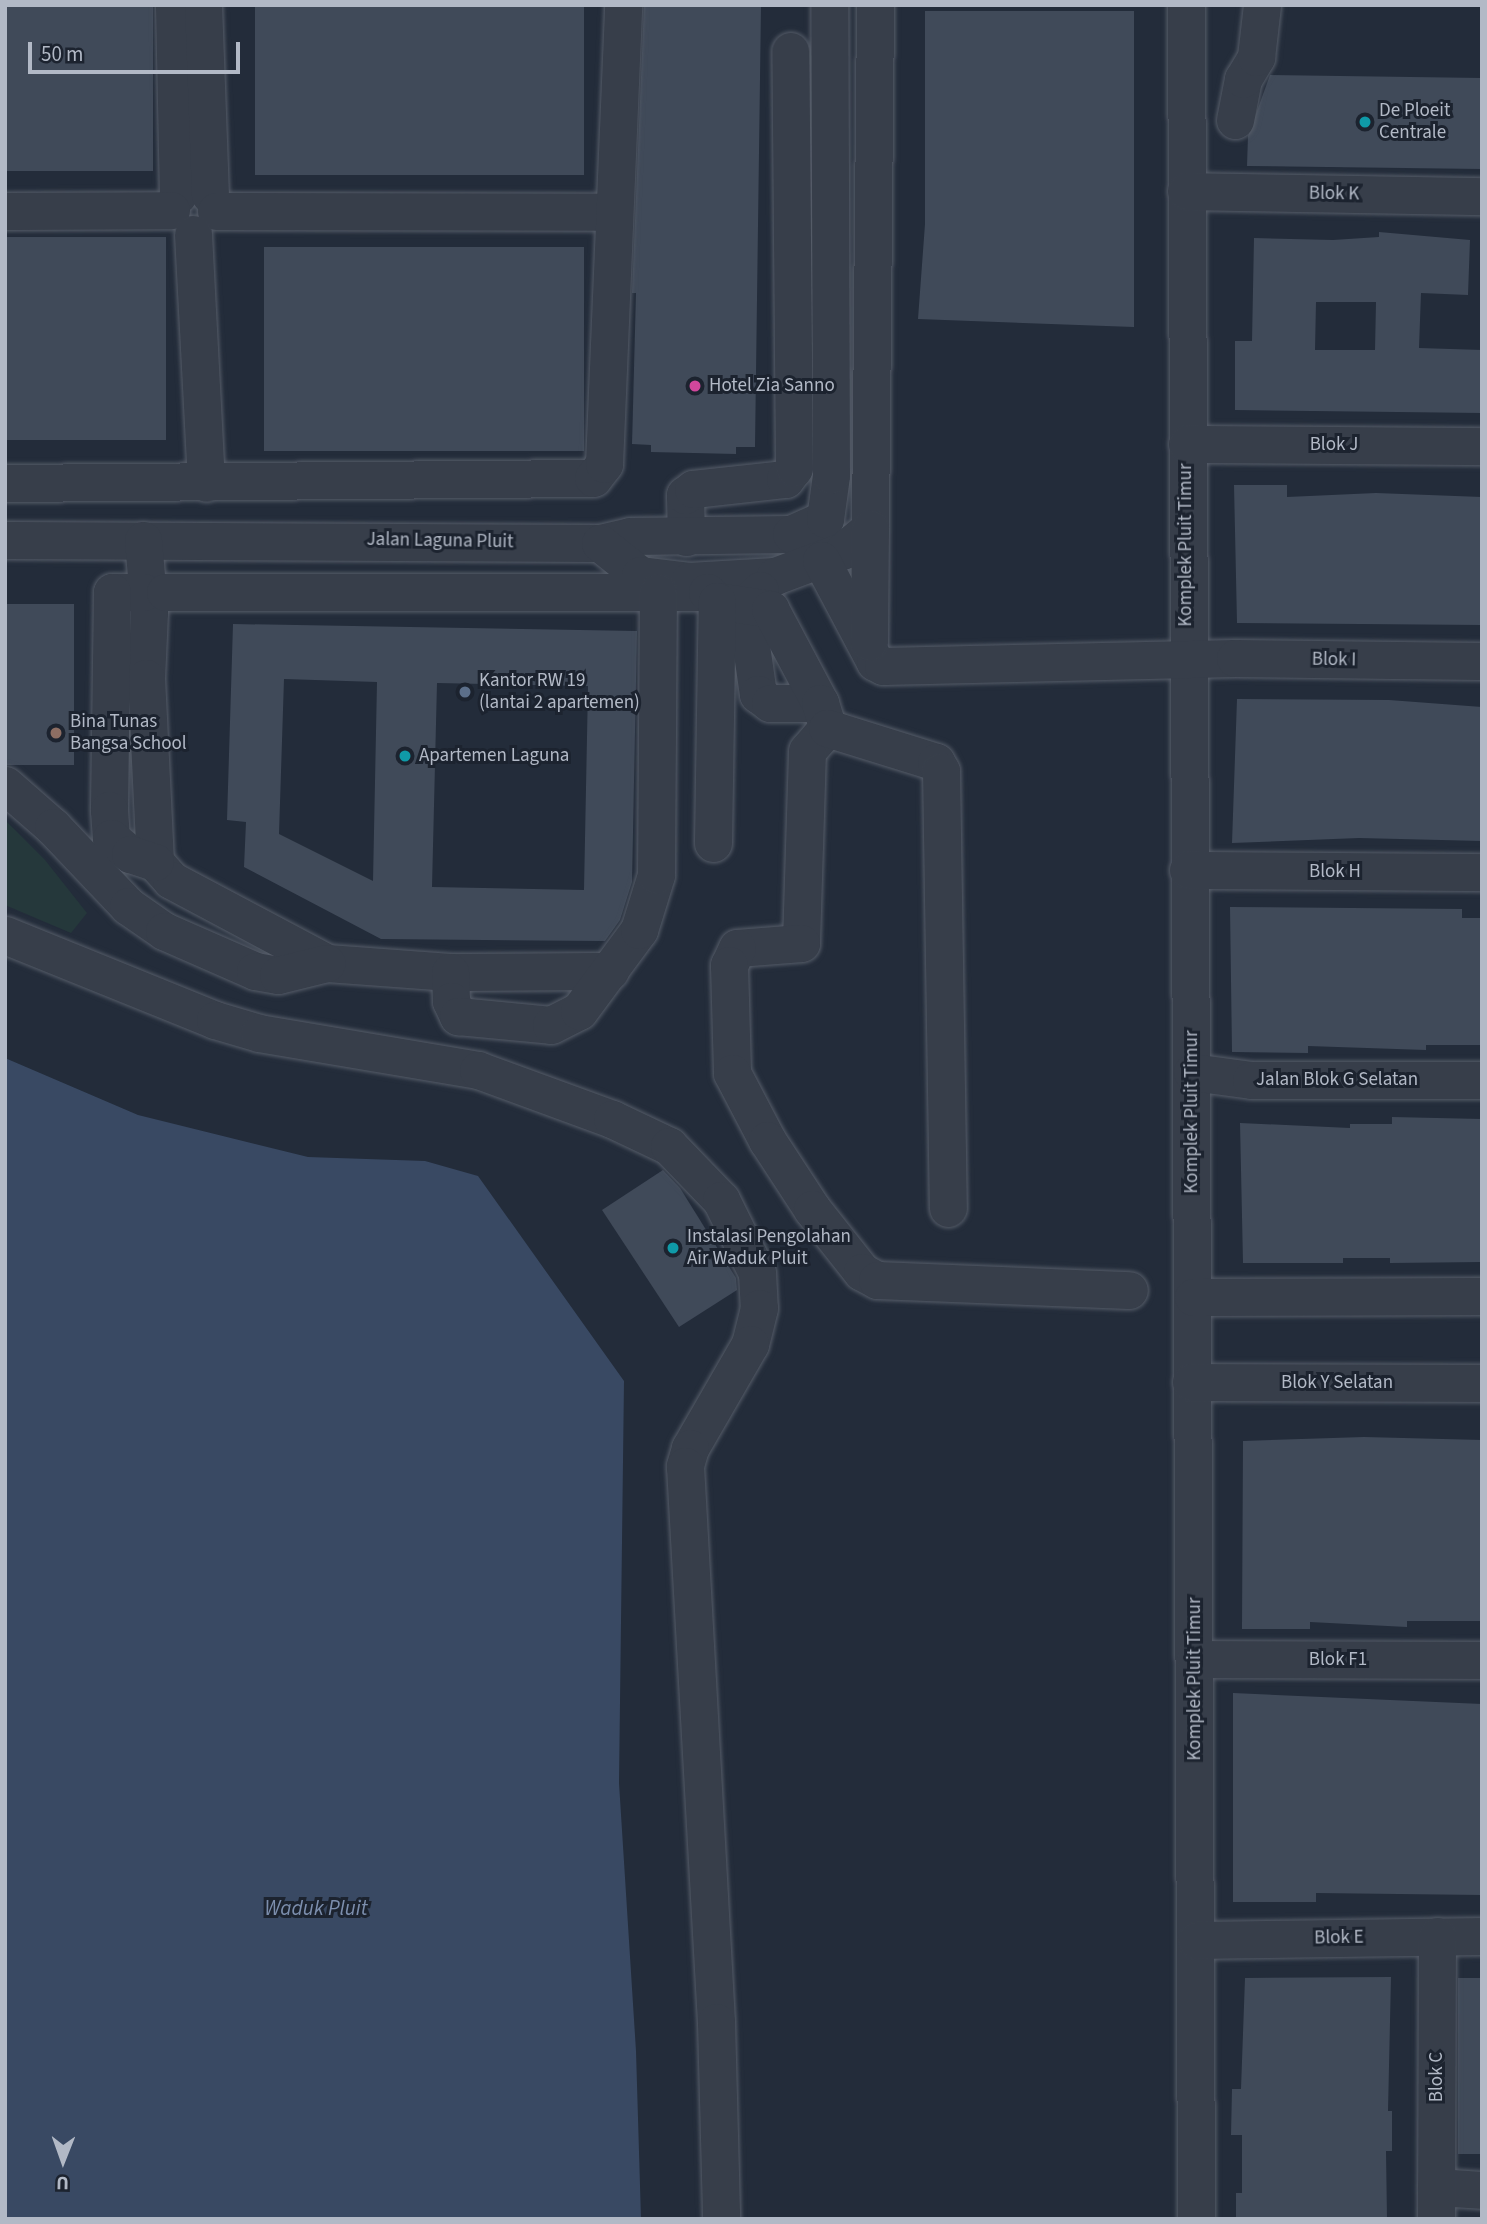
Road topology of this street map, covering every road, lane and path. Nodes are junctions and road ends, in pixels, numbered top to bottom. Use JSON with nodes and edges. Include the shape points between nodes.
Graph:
{"nodes":[{"id":1,"x":174,"y":5,"type":"edge"},
{"id":2,"x":202,"y":5,"type":"edge"},
{"id":3,"x":623,"y":5,"type":"edge"},
{"id":4,"x":829,"y":5,"type":"edge"},
{"id":5,"x":875,"y":5,"type":"edge"},
{"id":6,"x":1186,"y":5,"type":"edge"},
{"id":7,"x":1262,"y":5,"type":"edge"},
{"id":8,"x":790,"y":51,"type":"dead end"},
{"id":9,"x":829,"y":94,"type":"junction"},
{"id":10,"x":875,"y":95,"type":"junction"},
{"id":11,"x":1236,"y":120,"type":"dead end"},
{"id":12,"x":1186,"y":191,"type":"junction"},
{"id":13,"x":1482,"y":196,"type":"edge"},
{"id":14,"x":193,"y":209,"type":"junction"},
{"id":15,"x":5,"y":211,"type":"edge"},
{"id":16,"x":614,"y":212,"type":"junction"},
{"id":17,"x":1187,"y":444,"type":"junction"},
{"id":18,"x":1482,"y":446,"type":"edge"},
{"id":19,"x":5,"y":483,"type":"edge"},
{"id":20,"x":206,"y":483,"type":"junction"},
{"id":21,"x":870,"y":528,"type":"junction"},
{"id":22,"x":686,"y":537,"type":"junction"},
{"id":23,"x":5,"y":540,"type":"edge"},
{"id":24,"x":155,"y":540,"type":"junction"},
{"id":25,"x":600,"y":543,"type":"junction"},
{"id":26,"x":770,"y":587,"type":"junction"},
{"id":27,"x":657,"y":592,"type":"junction"},
{"id":28,"x":153,"y":599,"type":"junction"},
{"id":29,"x":869,"y":650,"type":"junction"},
{"id":30,"x":1186,"y":658,"type":"junction"},
{"id":31,"x":1482,"y":661,"type":"edge"},
{"id":32,"x":824,"y":716,"type":"junction"},
{"id":33,"x":5,"y":785,"type":"edge"},
{"id":34,"x":713,"y":843,"type":"dead end"},
{"id":35,"x":76,"y":851,"type":"junction"},
{"id":36,"x":132,"y":851,"type":"junction"},
{"id":37,"x":1188,"y":870,"type":"junction"},
{"id":38,"x":1482,"y":872,"type":"edge"},
{"id":39,"x":111,"y":888,"type":"junction"},
{"id":40,"x":5,"y":935,"type":"edge"},
{"id":41,"x":327,"y":963,"type":"junction"},
{"id":42,"x":610,"y":971,"type":"junction"},
{"id":43,"x":450,"y":972,"type":"junction"},
{"id":44,"x":1192,"y":1072,"type":"junction"},
{"id":45,"x":1482,"y":1080,"type":"edge"},
{"id":46,"x":948,"y":1208,"type":"dead end"},
{"id":47,"x":1129,"y":1290,"type":"dead end"},
{"id":48,"x":1482,"y":1296,"type":"edge"},
{"id":49,"x":1193,"y":1297,"type":"junction"},
{"id":50,"x":1191,"y":1382,"type":"junction"},
{"id":51,"x":1482,"y":1382,"type":"edge"},
{"id":52,"x":1195,"y":1659,"type":"junction"},
{"id":53,"x":1482,"y":1660,"type":"edge"},
{"id":54,"x":1437,"y":1936,"type":"junction"},
{"id":55,"x":1482,"y":1936,"type":"edge"},
{"id":56,"x":1196,"y":1940,"type":"junction"},
{"id":57,"x":1482,"y":2190,"type":"edge"},
{"id":58,"x":1436,"y":2203,"type":"edge"},
{"id":59,"x":721,"y":2219,"type":"edge"},
{"id":60,"x":1196,"y":2219,"type":"edge"}],
"edges":[{"from":1,"to":14,"type":"street"},
{"from":2,"to":14,"type":"street"},
{"from":3,"to":16,"type":"street"},
{"from":4,"to":9,"type":"street"},
{"from":5,"to":10,"type":"street"},
{"from":6,"to":12,"type":"street","name":"Komplek Pluit Timur"},
{"from":7,"to":11,"type":"street","via":[[1256,57],[1243,79]]},
{"from":8,"to":22,"type":"street","via":[[794,468],[785,479],[693,489],[685,495]]},
{"from":9,"to":10,"type":"street"},
{"from":9,"to":22,"type":"street","name":"Jalan Laguna Pluit","via":[[831,475],[825,519],[805,530]]},
{"from":10,"to":21,"type":"street"},
{"from":12,"to":13,"type":"street","name":"Blok K"},
{"from":12,"to":17,"type":"street","name":"Komplek Pluit Timur"},
{"from":14,"to":15,"type":"street"},
{"from":14,"to":16,"type":"street"},
{"from":14,"to":20,"type":"street"},
{"from":16,"to":20,"type":"street","via":[[604,464],[593,478],[392,477]]},
{"from":17,"to":18,"type":"street","name":"Blok J"},
{"from":17,"to":30,"type":"street","name":"Komplek Pluit Timur"},
{"from":19,"to":20,"type":"street"},
{"from":21,"to":26,"type":"street","via":[[844,550]]},
{"from":21,"to":29,"type":"street"},
{"from":22,"to":25,"type":"street","name":"Jalan Laguna Pluit","via":[[630,536]]},
{"from":23,"to":24,"type":"street","name":"Jalan Laguna Pluit"},
{"from":24,"to":25,"type":"street","name":"Jalan Laguna Pluit"},
{"from":24,"to":28,"type":"street"},
{"from":25,"to":26,"type":"street","via":[[640,575]]},
{"from":26,"to":27,"type":"street"},
{"from":26,"to":29,"type":"street"},
{"from":26,"to":32,"type":"street"},
{"from":26,"to":32,"type":"street","via":[[758,694],[771,703]]},
{"from":26,"to":34,"type":"street"},
{"from":27,"to":28,"type":"street"},
{"from":27,"to":42,"type":"street","via":[[656,875],[643,920]]},
{"from":28,"to":36,"type":"street"},
{"from":28,"to":36,"type":"street","via":[[112,592]]},
{"from":29,"to":30,"type":"street","name":"Blok I","via":[[883,666]]},
{"from":30,"to":31,"type":"street","name":"Blok I"},
{"from":30,"to":37,"type":"street","name":"Komplek Pluit Timur"},
{"from":32,"to":46,"type":"street","via":[[936,762],[941,771]]},
{"from":32,"to":47,"type":"street","via":[[807,751],[802,943],[737,948],[729,965],[732,1073],[767,1140],[862,1272],[877,1280]]},
{"from":33,"to":35,"type":"street"},
{"from":35,"to":36,"type":"street"},
{"from":35,"to":39,"type":"street"},
{"from":36,"to":39,"type":"street","via":[[111,873]]},
{"from":36,"to":41,"type":"street","via":[[191,893]]},
{"from":37,"to":38,"type":"street","name":"Blok H"},
{"from":37,"to":44,"type":"street","name":"Komplek Pluit Timur"},
{"from":39,"to":41,"type":"street","via":[[164,931],[255,971],[278,975]]},
{"from":40,"to":59,"type":"street","via":[[215,1020],[259,1033],[478,1070],[612,1119],[669,1146],[722,1200],[757,1273],[759,1308],[750,1344],[690,1448],[685,1477],[716,2022]]},
{"from":41,"to":43,"type":"street"},
{"from":42,"to":43,"type":"street"},
{"from":42,"to":43,"type":"street","via":[[572,1017],[537,1026],[458,1016],[451,1001]]},
{"from":44,"to":45,"type":"street","name":"Jalan Blok G Selatan","via":[[1251,1080]]},
{"from":44,"to":49,"type":"street","name":"Komplek Pluit Timur"},
{"from":48,"to":49,"type":"street"},
{"from":49,"to":50,"type":"street","name":"Komplek Pluit Timur"},
{"from":50,"to":51,"type":"street","name":"Blok Y Selatan"},
{"from":50,"to":52,"type":"street","name":"Komplek Pluit Timur"},
{"from":52,"to":53,"type":"street","name":"Blok F1"},
{"from":52,"to":56,"type":"street","name":"Komplek Pluit Timur"},
{"from":54,"to":55,"type":"street","name":"Blok E"},
{"from":54,"to":56,"type":"street","name":"Blok E"},
{"from":54,"to":58,"type":"street","name":"Blok C"},
{"from":56,"to":60,"type":"street","name":"Komplek Pluit Timur"},
{"from":57,"to":58,"type":"street"}]}
